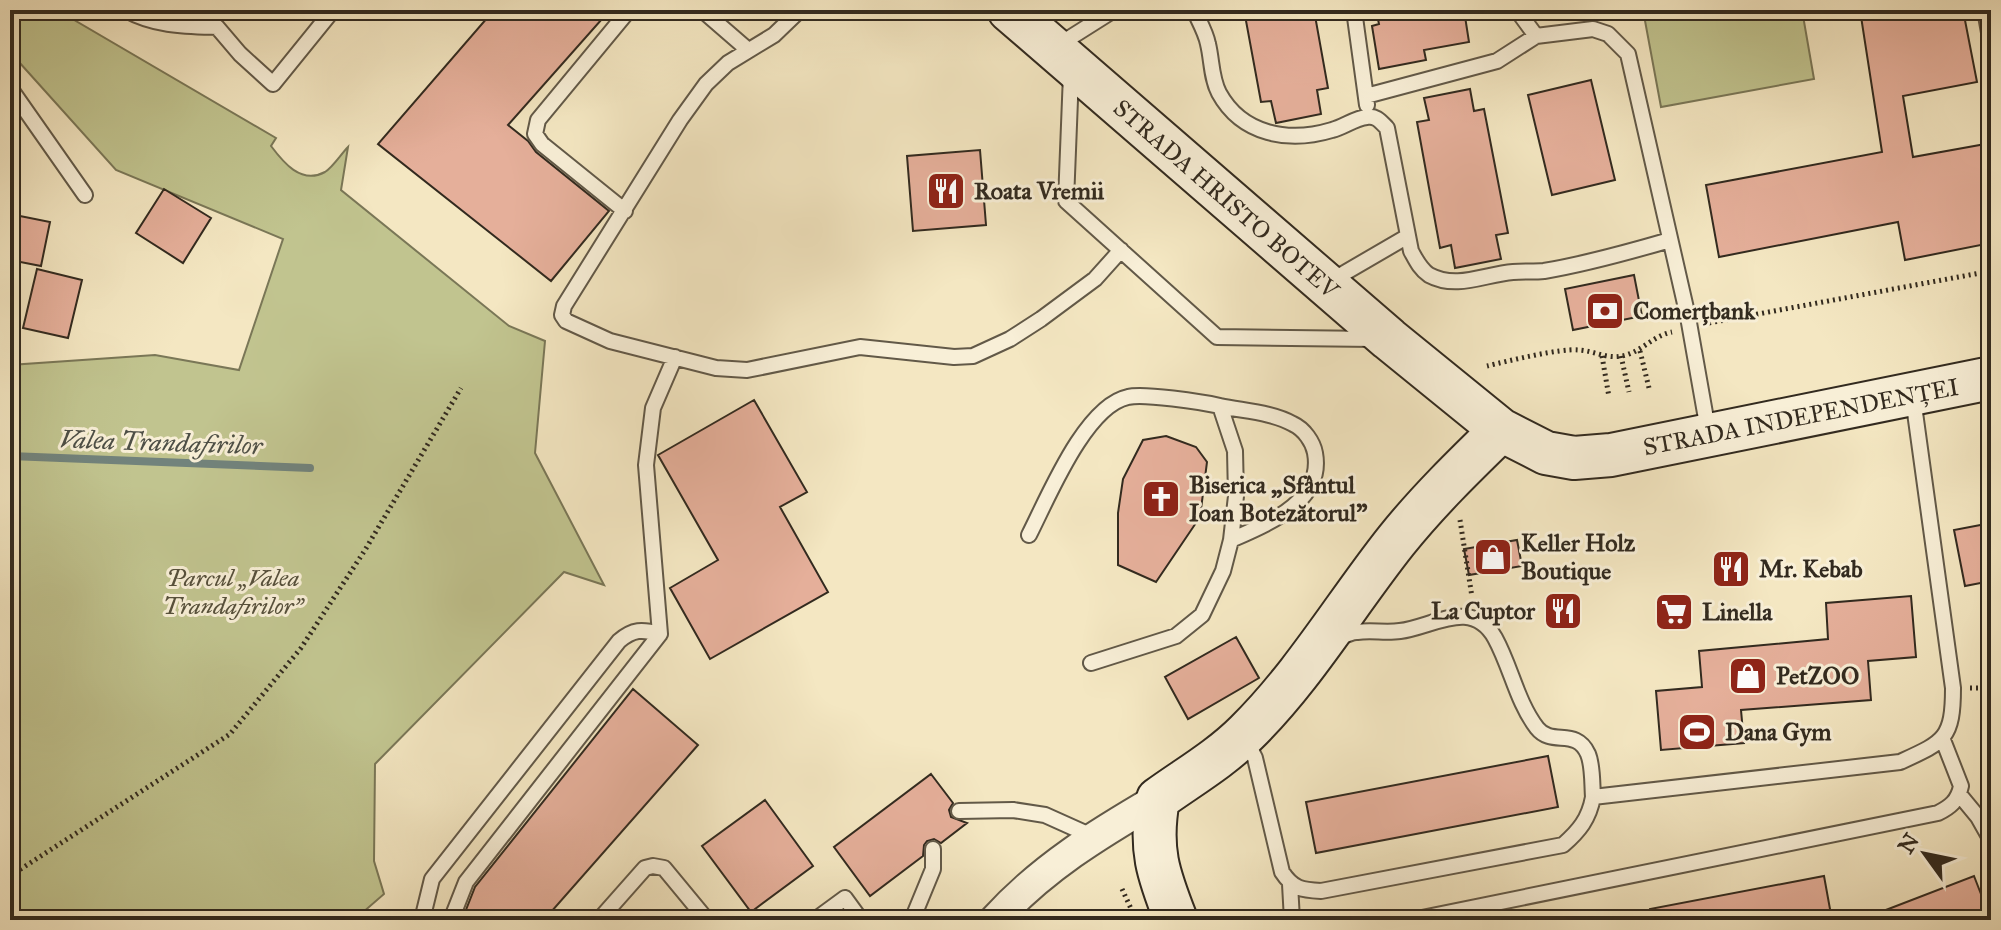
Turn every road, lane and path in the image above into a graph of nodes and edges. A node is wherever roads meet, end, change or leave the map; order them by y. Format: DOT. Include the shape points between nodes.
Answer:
graph roads {
  1 [pos="126,10"];
  2 [pos="197,10"];
  3 [pos="333,10"];
  4 [pos="629,10"];
  5 [pos="702,10"];
  6 [pos="800,10"];
  7 [pos="1009,10"];
  8 [pos="1114,10"];
  9 [pos="1194,10"];
  10 [pos="1354,10"];
  11 [pos="1517,10"];
  12 [pos="1985,10"];
  13 [pos="217,27"];
  14 [pos="1536,36"];
  15 [pos="1991,44"];
  16 [pos="747,49"];
  17 [pos="1062,57"];
  18 [pos="10,88"];
  19 [pos="1366,96"];
  20 [pos="1369,116"];
  21 [pos="85,195"];
  22 [pos="625,211"];
  23 [pos="1408,236"];
  24 [pos="1670,240"];
  25 [pos="1121,250"];
  26 [pos="1991,271"];
  27 [pos="1325,284"];
  28 [pos="1690,328"];
  29 [pos="1389,339"];
  30 [pos="1640,351"];
  31 [pos="1602,356"];
  32 [pos="1621,356"];
  33 [pos="675,357"];
  34 [pos="1487,366"];
  35 [pos="1991,378"];
  36 [pos="461,388"];
  37 [pos="1649,388"];
  38 [pos="1629,392"];
  39 [pos="1912,394"];
  40 [pos="1609,397"];
  41 [pos="1220,406"];
  42 [pos="1501,430"];
  43 [pos="1710,437"];
  44 [pos="1441,515"];
  45 [pos="1029,535"];
  46 [pos="1231,540"];
  47 [pos="1475,620"];
  48 [pos="660,634"];
  49 [pos="1325,637"];
  50 [pos="1091,663"];
  51 [pos="1244,736"];
  52 [pos="1943,740"];
  53 [pos="1959,794"];
  54 [pos="1593,797"];
  55 [pos="1158,799"];
  56 [pos="959,811"];
  57 [pos="1094,837"];
  58 [pos="1991,840"];
  59 [pos="933,849"];
  60 [pos="10,876"];
  61 [pos="1290,884"];
  62 [pos="1122,889"];
  63 [pos="422,920"];
  64 [pos="451,920"];
  65 [pos="599,920"];
  66 [pos="707,920"];
  67 [pos="815,920"];
  68 [pos="861,920"];
  69 [pos="912,920"];
  70 [pos="995,920"];
  71 [pos="1137,920"];
  72 [pos="1176,920"];
  73 [pos="1292,920"];
  74 [pos="1412,920"];
  1 -- 13 [label="lane" via="169,26"];
  2 -- 13 [label="lane"];
  3 -- 13 [label="lane" via="273,84"];
  4 -- 22 [label="lane" via="538,120 535,134"];
  5 -- 16 [label="lane"];
  6 -- 16 [label="lane" via="774,35"];
  7 -- 17 [label="main road, STRADA HRISTO BOTEV"];
  8 -- 17 [label="lane"];
  9 -- 20 [label="lane" via="1208,41 1219,93 1252,128 1295,136 1331,131"];
  10 -- 19 [label="lane"];
  11 -- 14 [label="lane"];
  12 -- 15 [label="lane"];
  14 -- 19 [label="lane" via="1497,61"];
  14 -- 24 [label="lane" via="1593,29 1608,34 1628,54"];
  16 -- 22 [label="lane" via="706,84"];
  17 -- 25 [label="lane" via="1066,201"];
  17 -- 27 [label="main road, STRADA HRISTO BOTEV"];
  18 -- 21 [label="lane"];
  19 -- 20 [label="lane"];
  20 -- 23 [label="lane" via="1387,128 1392,140"];
  22 -- 33 [label="lane" via="562,315 610,341"];
  23 -- 24 [label="lane" via="1411,251 1429,275 1464,282 1542,271"];
  23 -- 27 [label="lane"];
  24 -- 28 [label="lane"];
  25 -- 29 [label="lane" via="1217,337"];
  25 -- 33 [label="lane" via="1095,279 1041,319 973,356 860,347 747,370"];
  26 -- 28 [label="path"];
  27 -- 29 [label="main road, STRADA HRISTO BOTEV"];
  28 -- 30 [label="path" via="1662,334"];
  28 -- 43 [label="lane"];
  29 -- 42 [label="main road, STRADA HRISTO BOTEV"];
  30 -- 32 [label="path"];
  30 -- 37 [label="path"];
  31 -- 32 [label="path"];
  31 -- 34 [label="path" via="1577,349"];
  31 -- 40 [label="path"];
  32 -- 38 [label="path"];
  33 -- 48 [label="lane" via="653,408 646,465"];
  35 -- 39 [label="main road, STRADA INDEPENDENȚEI"];
  36 -- 60 [label="path" via="301,648 230,734"];
  39 -- 43 [label="main road, STRADA INDEPENDENȚEI"];
  39 -- 52 [label="lane" via="1953,688 1950,726"];
  41 -- 45 [label="lane" via="1128,396 1109,406 1075,444"];
  41 -- 46 [label="lane" via="1235,451"];
  41 -- 46 [label="lane" via="1295,424 1315,448 1317,466 1302,499 1272,522"];
  42 -- 43 [label="main road, STRADA INDEPENDENȚEI" via="1546,453 1574,458"];
  42 -- 44 [label="main road"];
  44 -- 47 [label="path"];
  44 -- 49 [label="main road" via="1396,541"];
  46 -- 50 [label="lane" via="1202,615 1176,636"];
  47 -- 49 [label="lane" via="1461,616 1401,631"];
  47 -- 54 [label="lane" via="1494,636 1539,730 1547,737 1581,743 1589,756"];
  48 -- 63 [label="lane" via="632,631 619,641 432,879"];
  48 -- 64 [label="lane" via="466,882"];
  49 -- 51 [label="main road"];
  51 -- 55 [label="main road"];
  51 -- 61 [label="lane" via="1255,758 1282,872"];
  52 -- 53 [label="lane" via="1961,786"];
  52 -- 54 [label="lane" via="1900,762"];
  53 -- 58 [label="lane"];
  53 -- 74 [label="lane" via="1938,813"];
  54 -- 61 [label="lane" via="1579,831 1563,845 1321,891"];
  55 -- 57 [label="street"];
  55 -- 72 [label="main road" via="1155,863"];
  56 -- 57 [label="lane" via="1045,815"];
  57 -- 70 [label="street" via="1038,876"];
  59 -- 69 [label="lane" via="933,869"];
  61 -- 73 [label="lane"];
  62 -- 71 [label="path"];
  65 -- 66 [label="lane" via="645,868 653,866 664,868"];
  67 -- 68 [label="lane" via="845,898"];
}
